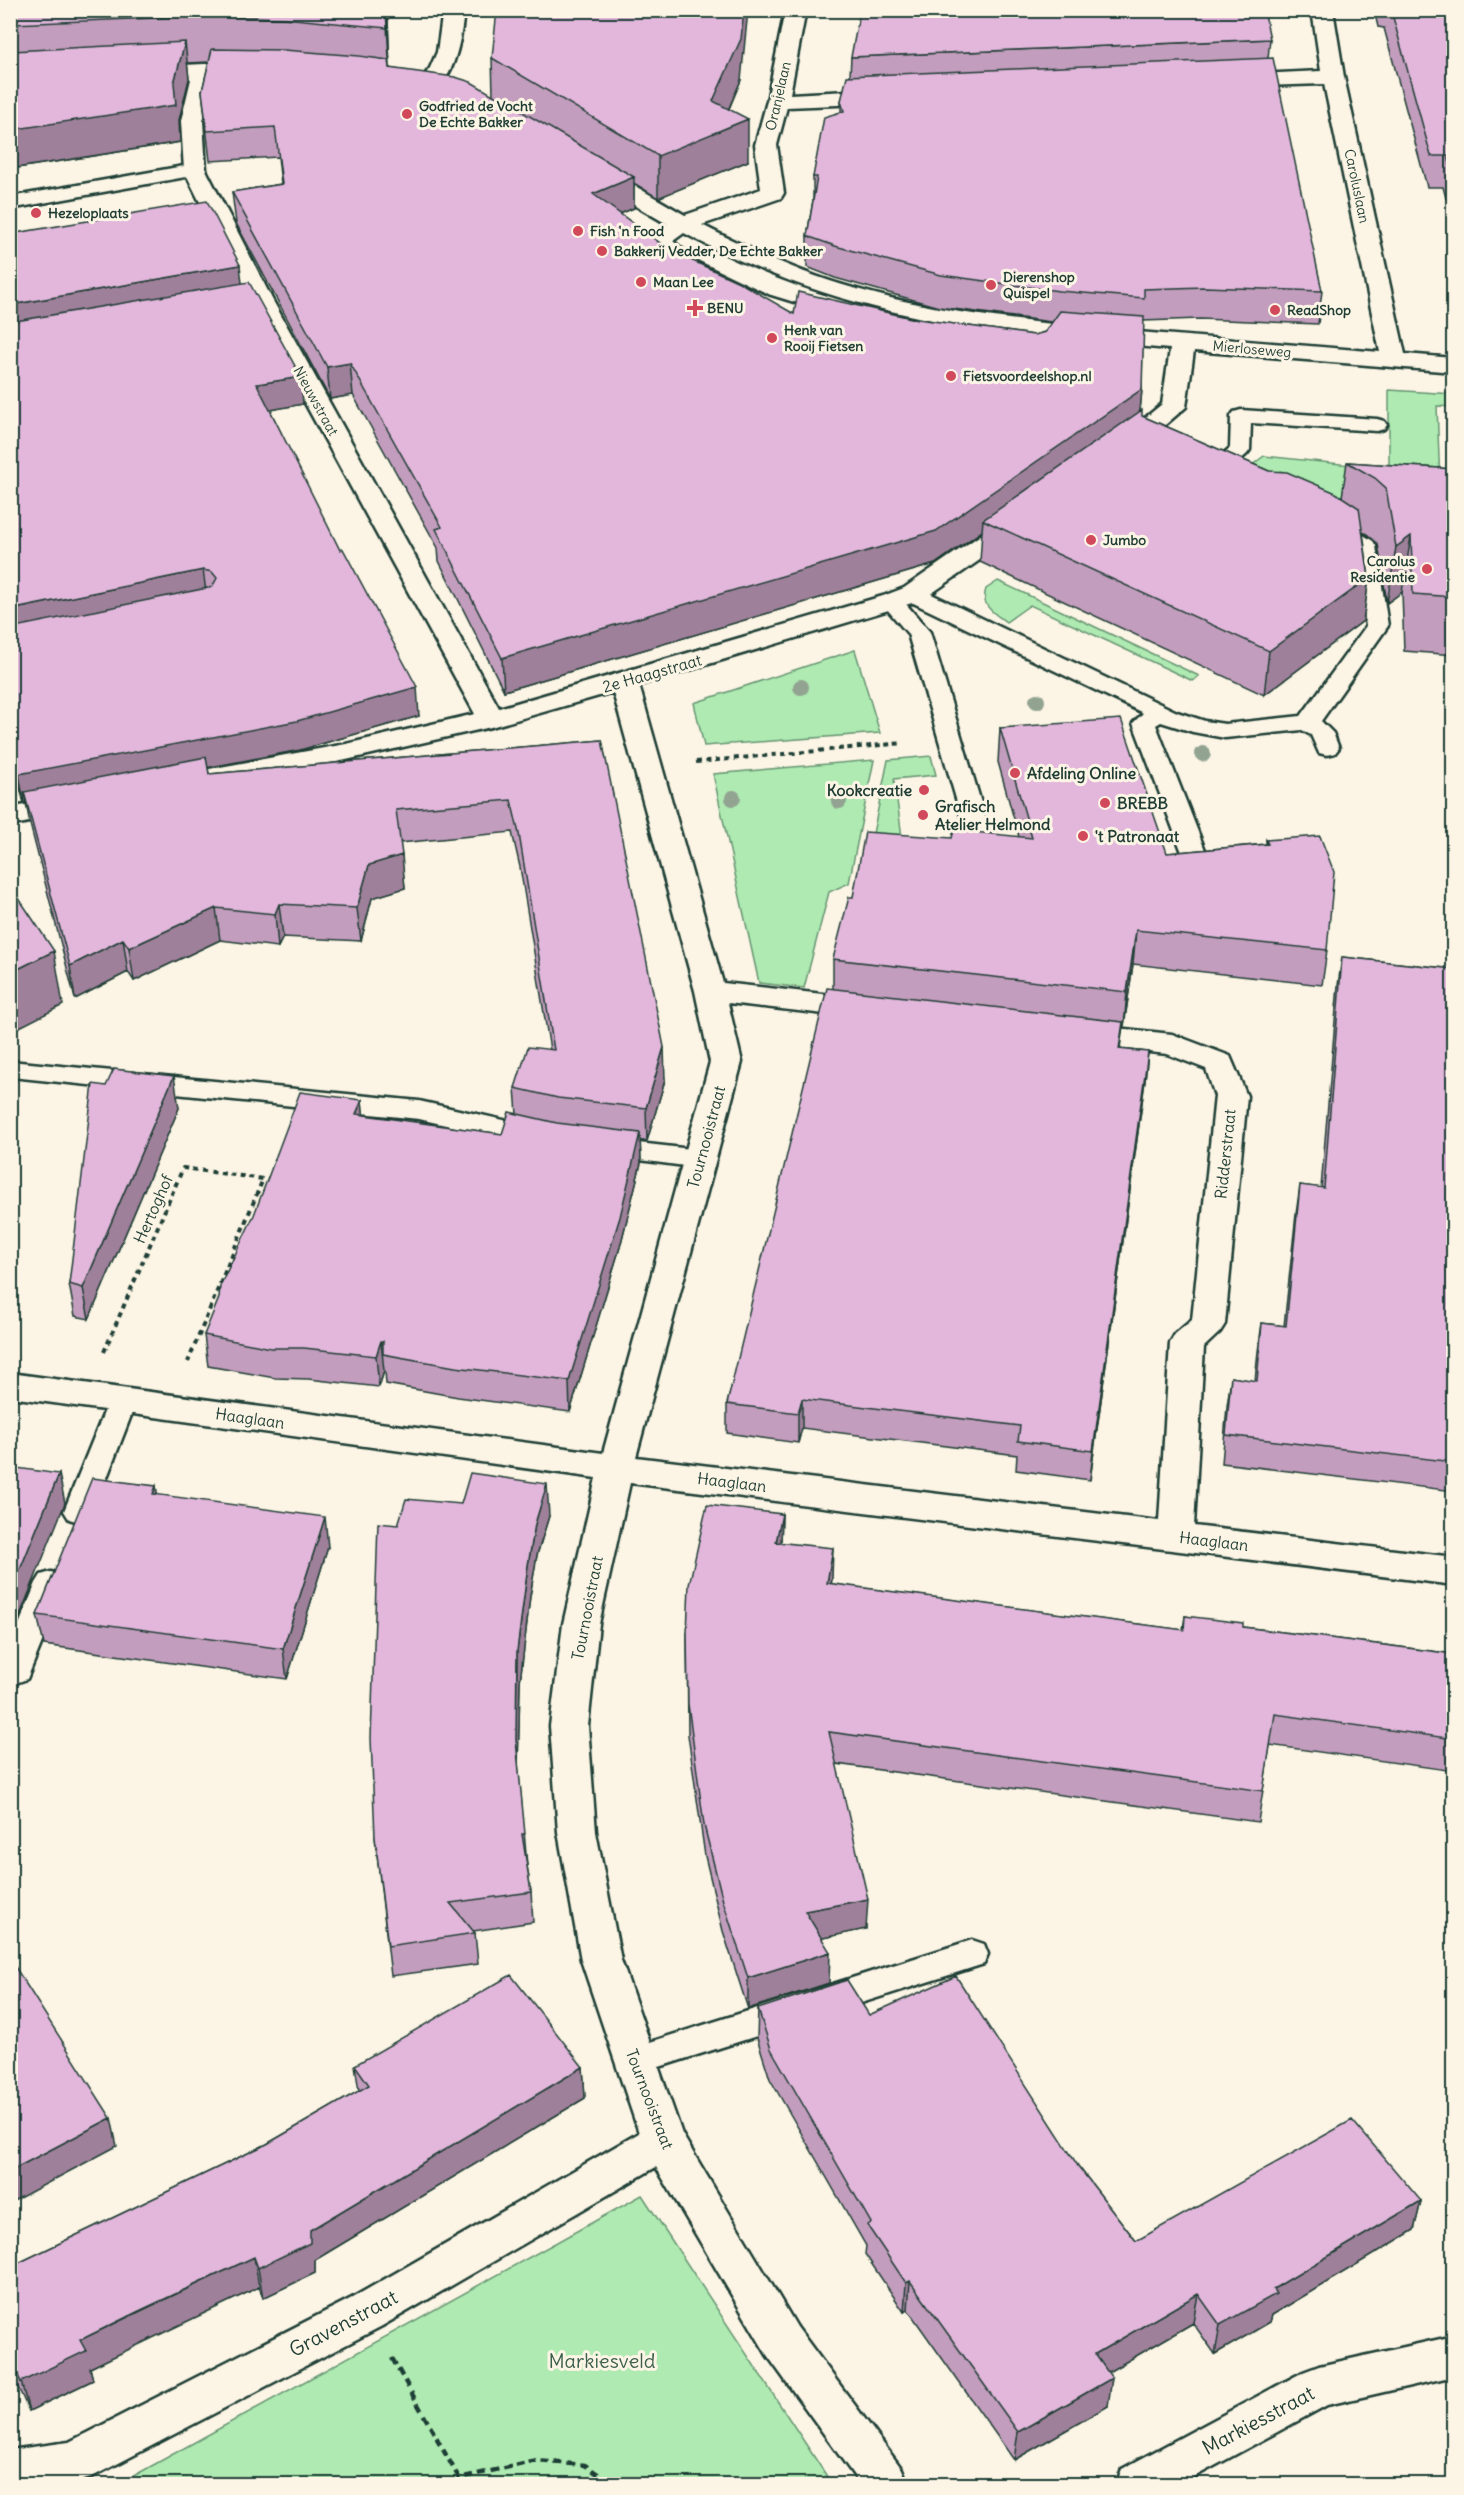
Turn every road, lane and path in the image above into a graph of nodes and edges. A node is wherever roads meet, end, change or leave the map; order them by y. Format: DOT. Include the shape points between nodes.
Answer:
graph roads {
  1 [pos="454,10"];
  2 [pos="796,10"];
  3 [pos="1322,10"];
  4 [pos="204,70"];
  5 [pos="275,72"];
  6 [pos="118,74"];
  7 [pos="1334,77"];
  8 [pos="1215,82"];
  9 [pos="448,94"];
  10 [pos="908,95"];
  11 [pos="778,101"];
  12 [pos="582,165"];
  13 [pos="195,170"];
  14 [pos="10,203"];
  15 [pos="682,224"];
  16 [pos="858,330"];
  17 [pos="1183,343"];
  18 [pos="1394,360"];
  19 [pos="1454,365"];
  20 [pos="1377,425"];
  21 [pos="1105,461"];
  22 [pos="1189,465"];
  23 [pos="1037,508"];
  24 [pos="1318,520"];
  25 [pos="903,598"];
  26 [pos="624,681"];
  27 [pos="1159,712"];
  28 [pos="490,719"];
  29 [pos="1307,724"];
  30 [pos="951,739"];
  31 [pos="1327,748"];
  32 [pos="647,765"];
  33 [pos="186,783"];
  34 [pos="95,800"];
  35 [pos="12,814"];
  36 [pos="978,833"];
  37 [pos="1195,855"];
  38 [pos="710,991"];
  39 [pos="899,1013"];
  40 [pos="1053,1031"];
  41 [pos="11,1069"];
  42 [pos="700,1159"];
  43 [pos="10,1385"];
  44 [pos="85,1395"];
  45 [pos="123,1400"];
  46 [pos="169,1407"];
  47 [pos="616,1468"];
  48 [pos="1176,1536"];
  49 [pos="1454,1571"];
  50 [pos="16,1671"];
  51 [pos="972,1954"];
  52 [pos="634,2061"];
  53 [pos="663,2141"];
  54 [pos="367,2312"];
  55 [pos="1454,2356"];
  56 [pos="10,2471"];
  57 [pos="459,2478"];
  58 [pos="456,2484"];
  59 [pos="612,2484"];
  60 [pos="886,2484"];
  61 [pos="1138,2484"];
  1 -- 9 [label="street" via="444,67 416,86"];
  2 -- 11 [label="street, Oranjelaan"];
  3 -- 7 [label="street, Caroluslaan"];
  4 -- 5 [label="street"];
  4 -- 6 [label="street"];
  4 -- 13 [label="street, Nieuwstraat" via="192,122"];
  7 -- 8 [label="street"];
  7 -- 18 [label="street, Caroluslaan"];
  10 -- 11 [label="street"];
  11 -- 15 [label="street, Oranjelaan" via="766,145 773,193"];
  12 -- 15 [label="street, Mierloseweg"];
  13 -- 14 [label="lane"];
  13 -- 28 [label="street, Nieuwstraat" via="207,190 249,301"];
  15 -- 16 [label="street" via="658,241 690,268 761,302"];
  15 -- 17 [label="street, Mierloseweg" via="797,277 880,302 1044,341"];
  17 -- 18 [label="street, Mierloseweg"];
  17 -- 21 [label="street" via="1174,407 1145,446"];
  18 -- 19 [label="street, Mierloseweg"];
  20 -- 22 [label="lane" via="1241,416 1240,450 1219,477"];
  23 -- 25 [label="street, 2e Haagstraat"];
  24 -- 29 [label="lane" via="1339,528 1365,546 1377,626"];
  25 -- 26 [label="street, 2e Haagstraat"];
  25 -- 27 [label="lane"];
  25 -- 30 [label="lane" via="918,632"];
  26 -- 28 [label="street, 2e Haagstraat"];
  26 -- 32 [label="street, Tournooistraat"];
  27 -- 29 [label="lane" via="1216,731"];
  27 -- 37 [label="lane" via="1144,723"];
  28 -- 33 [label="street, 2e Haagstraat"];
  29 -- 31 [label="lane" via="1321,732"];
  30 -- 32 [label="path"];
  30 -- 36 [label="lane"];
  32 -- 38 [label="street, Tournooistraat"];
  34 -- 35 [label="street"];
  38 -- 39 [label="street"];
  38 -- 42 [label="street, Tournooistraat" via="726,1062"];
  40 -- 48 [label="street, Ridderstraat" via="1172,1044 1219,1064 1231,1096 1208,1324 1186,1343"];
  41 -- 42 [label="lane" via="419,1110 571,1144"];
  42 -- 47 [label="street, Tournooistraat"];
  43 -- 44 [label="street, Haaglaan"];
  44 -- 45 [label="street, Haaglaan"];
  44 -- 46 [label="path, Hertoghof" via="183,1168 263,1179"];
  45 -- 46 [label="street, Haaglaan"];
  45 -- 50 [label="lane"];
  46 -- 47 [label="street, Haaglaan"];
  47 -- 48 [label="street, Haaglaan"];
  47 -- 52 [label="street, Tournooistraat" via="581,1624 569,1726 577,1832 601,1960"];
  48 -- 49 [label="street, Haaglaan"];
  51 -- 52 [label="lane"];
  52 -- 53 [label="street, Tournooistraat"];
  53 -- 54 [label="street, Gravenstraat"];
  53 -- 60 [label="street, Tournooistraat" via="782,2341"];
  54 -- 56 [label="street, Gravenstraat" via="74,2463"];
  54 -- 57 [label="path"];
  55 -- 61 [label="street, Markiesstraat" via="1319,2386"];
  57 -- 58 [label="path"];
  57 -- 59 [label="path" via="537,2461 585,2465"];
}
